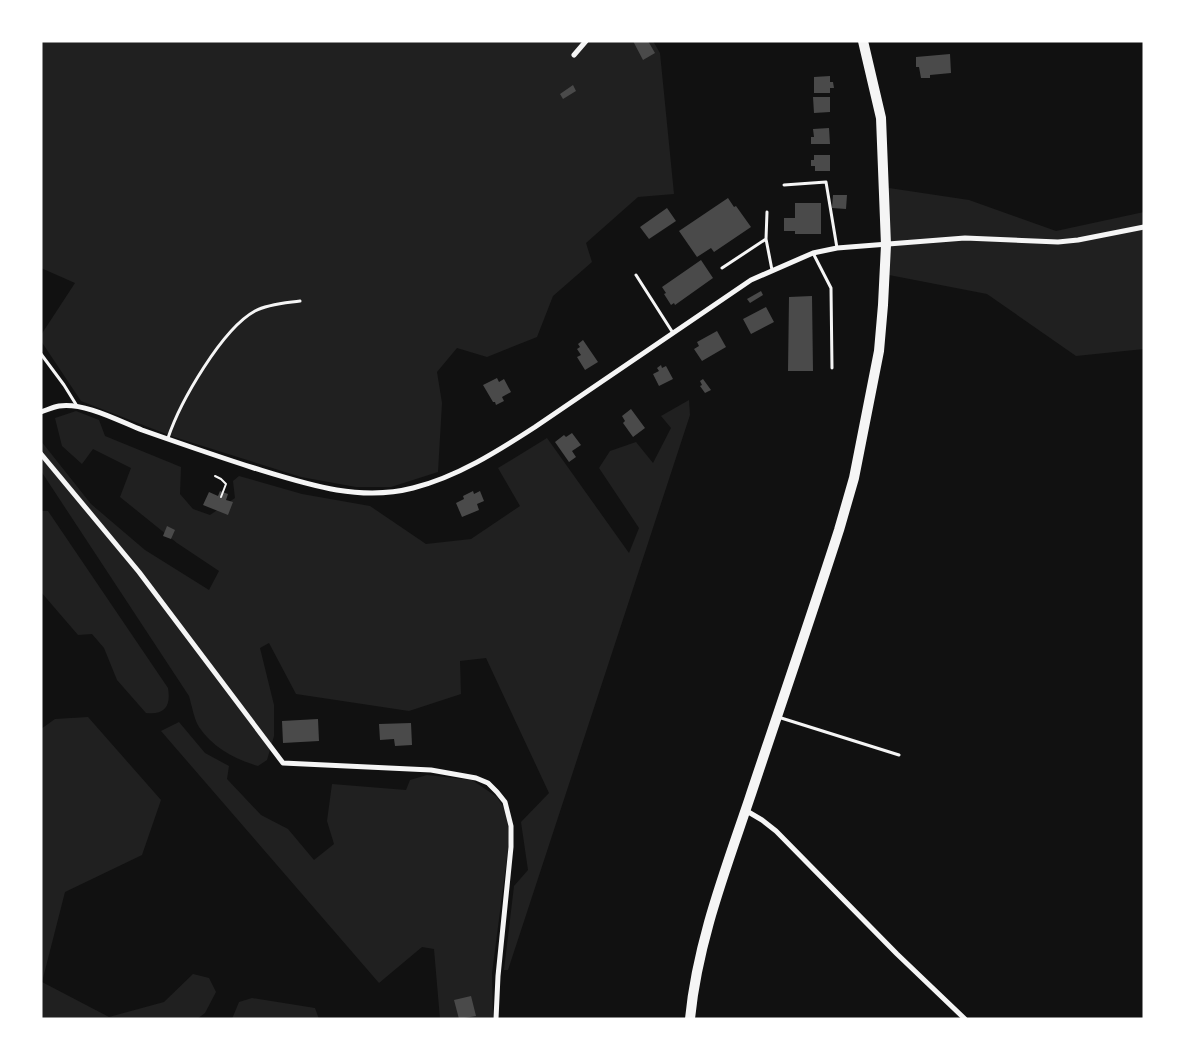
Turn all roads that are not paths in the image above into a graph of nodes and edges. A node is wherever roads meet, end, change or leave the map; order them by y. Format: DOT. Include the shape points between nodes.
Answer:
graph roads {
  1 [pos="586,41"];
  2 [pos="863,41"];
  3 [pos="574,55"];
  4 [pos="784,185"];
  5 [pos="767,212"];
  6 [pos="1144,227"];
  7 [pos="766,239"];
  8 [pos="886,245"];
  9 [pos="837,248"];
  10 [pos="813,253"];
  11 [pos="722,268"];
  12 [pos="772,270"];
  13 [pos="636,275"];
  14 [pos="300,302"];
  15 [pos="673,333"];
  16 [pos="41,354"];
  17 [pos="832,368"];
  18 [pos="77,406"];
  19 [pos="41,412"];
  20 [pos="167,439"];
  21 [pos="41,454"];
  22 [pos="777,717"];
  23 [pos="899,754"];
  24 [pos="745,810"];
  25 [pos="496,1019"];
  26 [pos="690,1019"];
  27 [pos="965,1019"];
  1 -- 3 [label="street"];
  2 -- 8 [label="main road" via="881,118"];
  4 -- 9 [label="lane" via="826,182"];
  5 -- 7 [label="lane"];
  6 -- 8 [label="street" via="1058,242 965,238"];
  7 -- 11 [label="lane"];
  7 -- 12 [label="lane"];
  8 -- 9 [label="street"];
  8 -- 22 [label="main road" via="879,351 854,478"];
  9 -- 10 [label="street"];
  10 -- 12 [label="street"];
  10 -- 17 [label="lane" via="831,288"];
  12 -- 15 [label="street" via="751,280"];
  13 -- 15 [label="lane"];
  14 -- 20 [label="lane" via="257,310 238,324 181,404"];
  15 -- 20 [label="street" via="506,446 437,481 412,488 360,493 309,485"];
  16 -- 18 [label="lane"];
  18 -- 19 [label="street" via="58,406"];
  18 -- 20 [label="street"];
  21 -- 25 [label="street" via="139,572 283,763 440,771 476,778 497,792 507,806 511,847"];
  22 -- 23 [label="lane"];
  22 -- 24 [label="main road"];
  24 -- 26 [label="main road" via="704,942"];
  24 -- 27 [label="street" via="776,831"];
}
